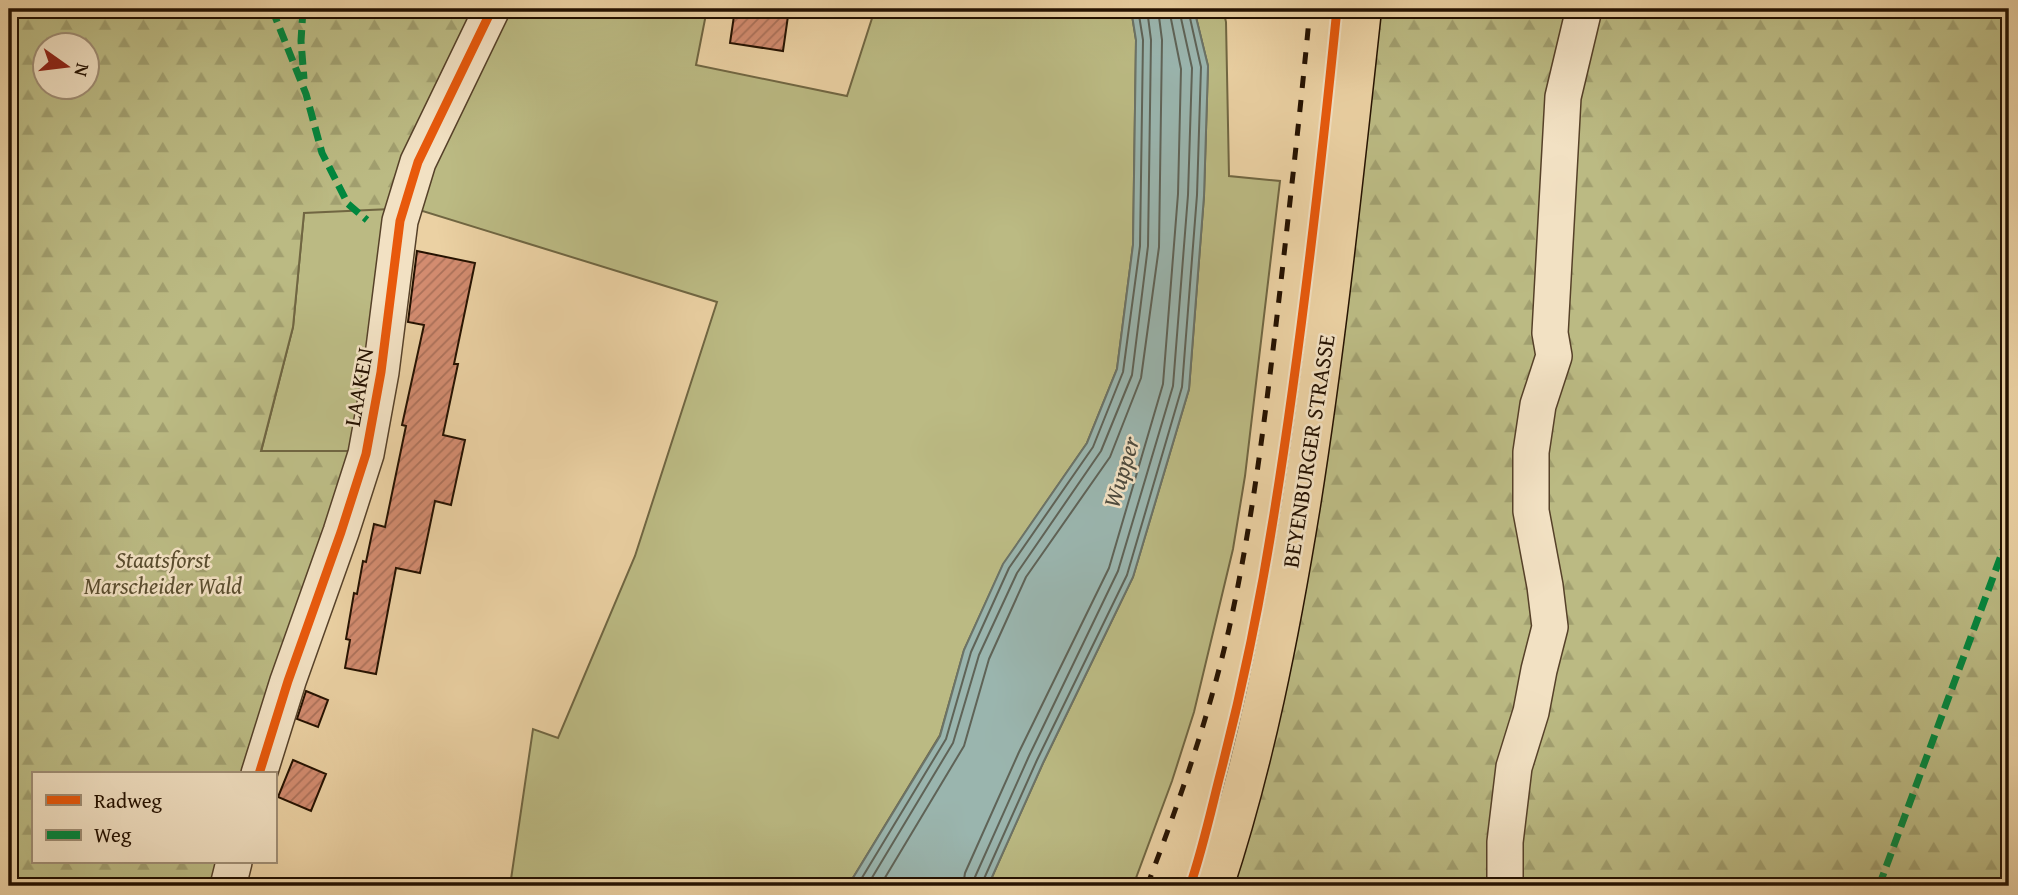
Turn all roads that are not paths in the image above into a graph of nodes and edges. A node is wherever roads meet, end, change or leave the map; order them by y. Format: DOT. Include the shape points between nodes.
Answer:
graph roads {
  1 [pos="492,9"];
  2 [pos="1362,9"];
  3 [pos="1584,9"];
  4 [pos="260,772"];
  5 [pos="234,864"];
  6 [pos="228,886"];
  7 [pos="1214,886"];
  8 [pos="1504,886"];
  1 -- 4 [label="street, LAAKEN" via="418,162 400,220 366,454"];
  2 -- 7 [label="main road, BEYENBURGER STRASSE" via="1330,302 1292,560 1257,729"];
  3 -- 8 [label="street" via="1563,97 1550,333 1554,356 1538,405 1531,452 1531,511 1550,627 1514,767"];
  5 -- 6 [label="street"];
}
